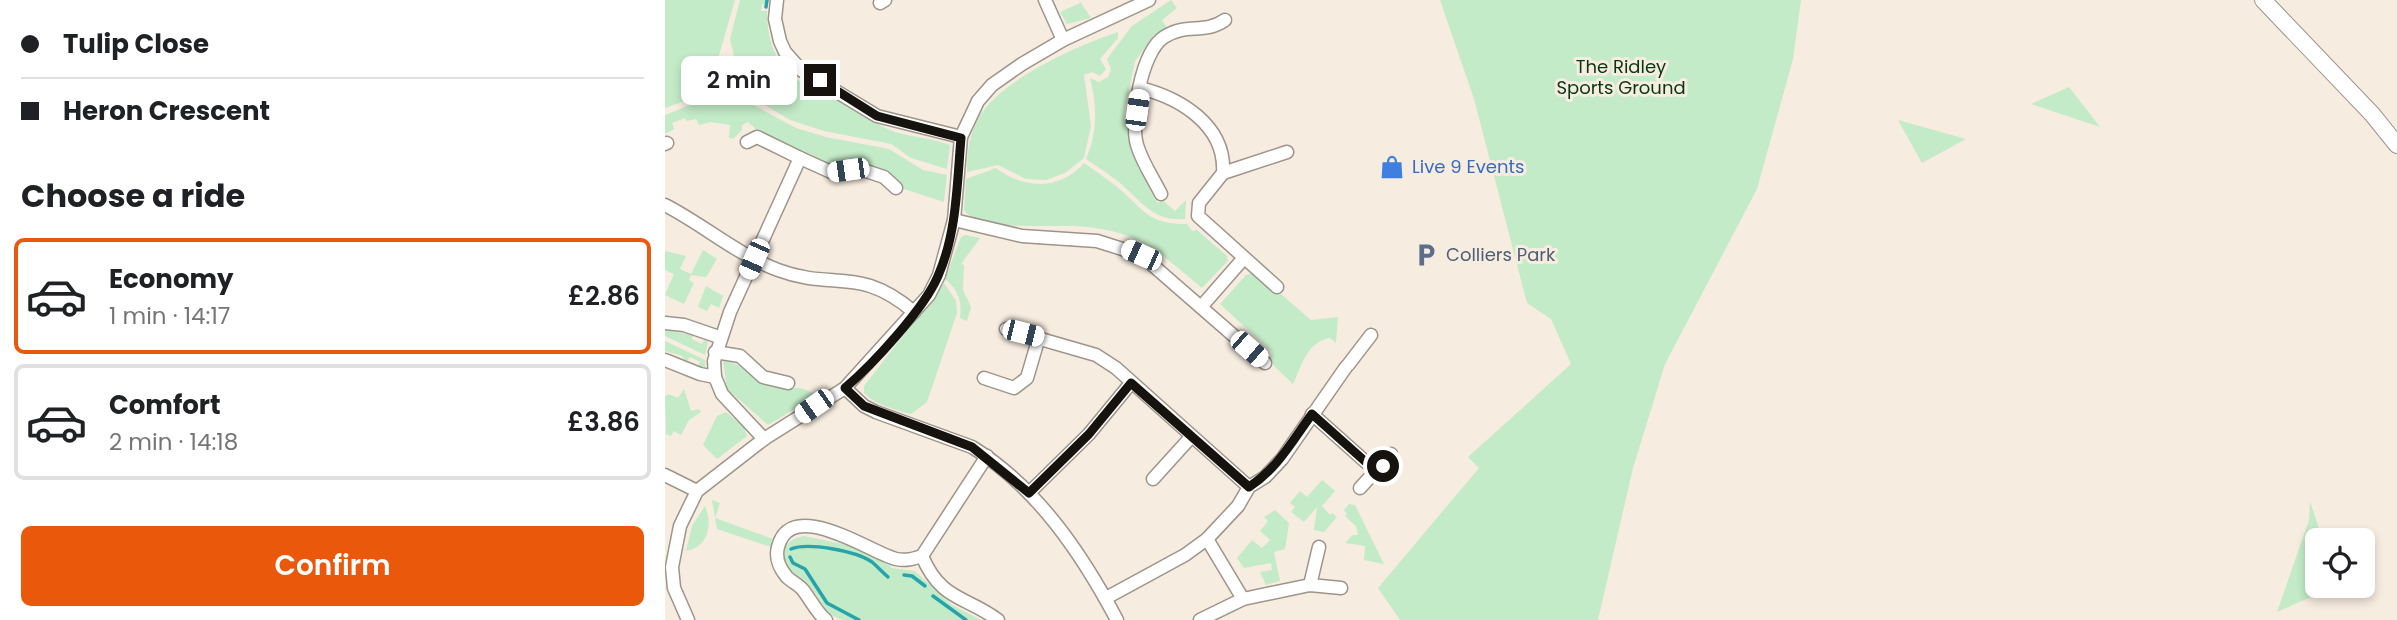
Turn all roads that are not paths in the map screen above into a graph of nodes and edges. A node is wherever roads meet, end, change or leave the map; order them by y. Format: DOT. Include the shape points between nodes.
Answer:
graph roads {
  1 [pos="777,0"];
  2 [pos="1045,0"];
  3 [pos="1149,0"];
  4 [pos="2263,0"];
  5 [pos="1225,20"];
  6 [pos="1063,40"];
  7 [pos="1141,82"];
  8 [pos="961,138"];
  9 [pos="747,142"];
  10 [pos="2397,145"];
  11 [pos="1287,152"];
  12 [pos="800,158"];
  13 [pos="1223,173"];
  14 [pos="896,188"];
  15 [pos="1161,194"];
  16 [pos="665,205"];
  17 [pos="954,220"];
  18 [pos="754,259"];
  19 [pos="1243,259"];
  20 [pos="1277,287"];
  21 [pos="1201,307"];
  22 [pos="914,312"];
  23 [pos="665,323"];
  24 [pos="1006,329"];
  25 [pos="1371,335"];
  26 [pos="719,337"];
  27 [pos="1039,337"];
  28 [pos="715,352"];
  29 [pos="665,360"];
  30 [pos="1265,362"];
  31 [pos="715,377"];
  32 [pos="984,378"];
  33 [pos="788,383"];
  34 [pos="1131,383"];
  35 [pos="845,388"];
  36 [pos="1312,414"];
  37 [pos="1191,437"];
  38 [pos="764,439"];
  39 [pos="1391,454"];
  40 [pos="987,456"];
  41 [pos="1377,472"];
  42 [pos="665,475"];
  43 [pos="1153,479"];
  44 [pos="1249,487"];
  45 [pos="1360,488"];
  46 [pos="697,491"];
  47 [pos="1029,493"];
  48 [pos="1207,539"];
  49 [pos="1319,547"];
  50 [pos="922,556"];
  51 [pos="668,568"];
  52 [pos="1310,584"];
  53 [pos="1341,588"];
  54 [pos="1106,598"];
  55 [pos="672,599"];
  56 [pos="1243,599"];
  57 [pos="688,620"];
  58 [pos="826,620"];
  59 [pos="998,620"];
  60 [pos="1117,620"];
  61 [pos="1200,620"];
  1 -- 8 [label="street" via="780,41 801,70 877,116"];
  2 -- 6 [label="street"];
  3 -- 6 [label="street"];
  4 -- 10 [label="street"];
  5 -- 7 [label="street" via="1213,28 1182,27 1163,38 1153,47"];
  6 -- 8 [label="street" via="992,85 973,108"];
  7 -- 13 [label="street" via="1171,97 1212,129"];
  7 -- 15 [label="street" via="1137,147"];
  8 -- 17 [label="street"];
  9 -- 12 [label="street" via="757,137"];
  11 -- 13 [label="street"];
  12 -- 14 [label="street" via="831,172 863,170 884,177"];
  12 -- 18 [label="street"];
  13 -- 19 [label="street" via="1199,203 1198,216"];
  16 -- 18 [label="street"];
  17 -- 21 [label="street" via="1022,236 1123,247 1141,255"];
  17 -- 22 [label="street" via="939,275"];
  18 -- 22 [label="street" via="800,276 879,286"];
  18 -- 26 [label="street"];
  19 -- 20 [label="street"];
  19 -- 21 [label="street"];
  21 -- 30 [label="street"];
  22 -- 35 [label="street"];
  23 -- 26 [label="street"];
  24 -- 27 [label="street"];
  25 -- 36 [label="street"];
  26 -- 28 [label="street"];
  27 -- 32 [label="street" via="1027,378 1014,388"];
  27 -- 34 [label="street" via="1096,355"];
  28 -- 31 [label="street"];
  28 -- 33 [label="street" via="740,356 763,377"];
  29 -- 31 [label="street"];
  31 -- 38 [label="street" via="729,402"];
  34 -- 37 [label="street"];
  34 -- 47 [label="street" via="1089,434"];
  35 -- 38 [label="street"];
  35 -- 40 [label="street" via="864,406"];
  36 -- 41 [label="street"];
  36 -- 44 [label="street" via="1282,459"];
  37 -- 43 [label="street"];
  37 -- 44 [label="street"];
  38 -- 46 [label="street"];
  39 -- 41 [label="street"];
  40 -- 47 [label="street"];
  40 -- 50 [label="street"];
  41 -- 45 [label="street"];
  42 -- 46 [label="street"];
  44 -- 48 [label="street"];
  46 -- 51 [label="street" via="680,526"];
  47 -- 54 [label="street" via="1057,525"];
  48 -- 54 [label="street"];
  48 -- 56 [label="street"];
  49 -- 52 [label="street"];
  50 -- 58 [label="street" via="894,559 837,532 801,527 788,532 779,543 778,562"];
  50 -- 59 [label="street" via="928,570 956,599"];
  51 -- 55 [label="street"];
  52 -- 53 [label="street"];
  52 -- 56 [label="street"];
  54 -- 60 [label="street"];
  55 -- 57 [label="street"];
  56 -- 61 [label="street"];
}
